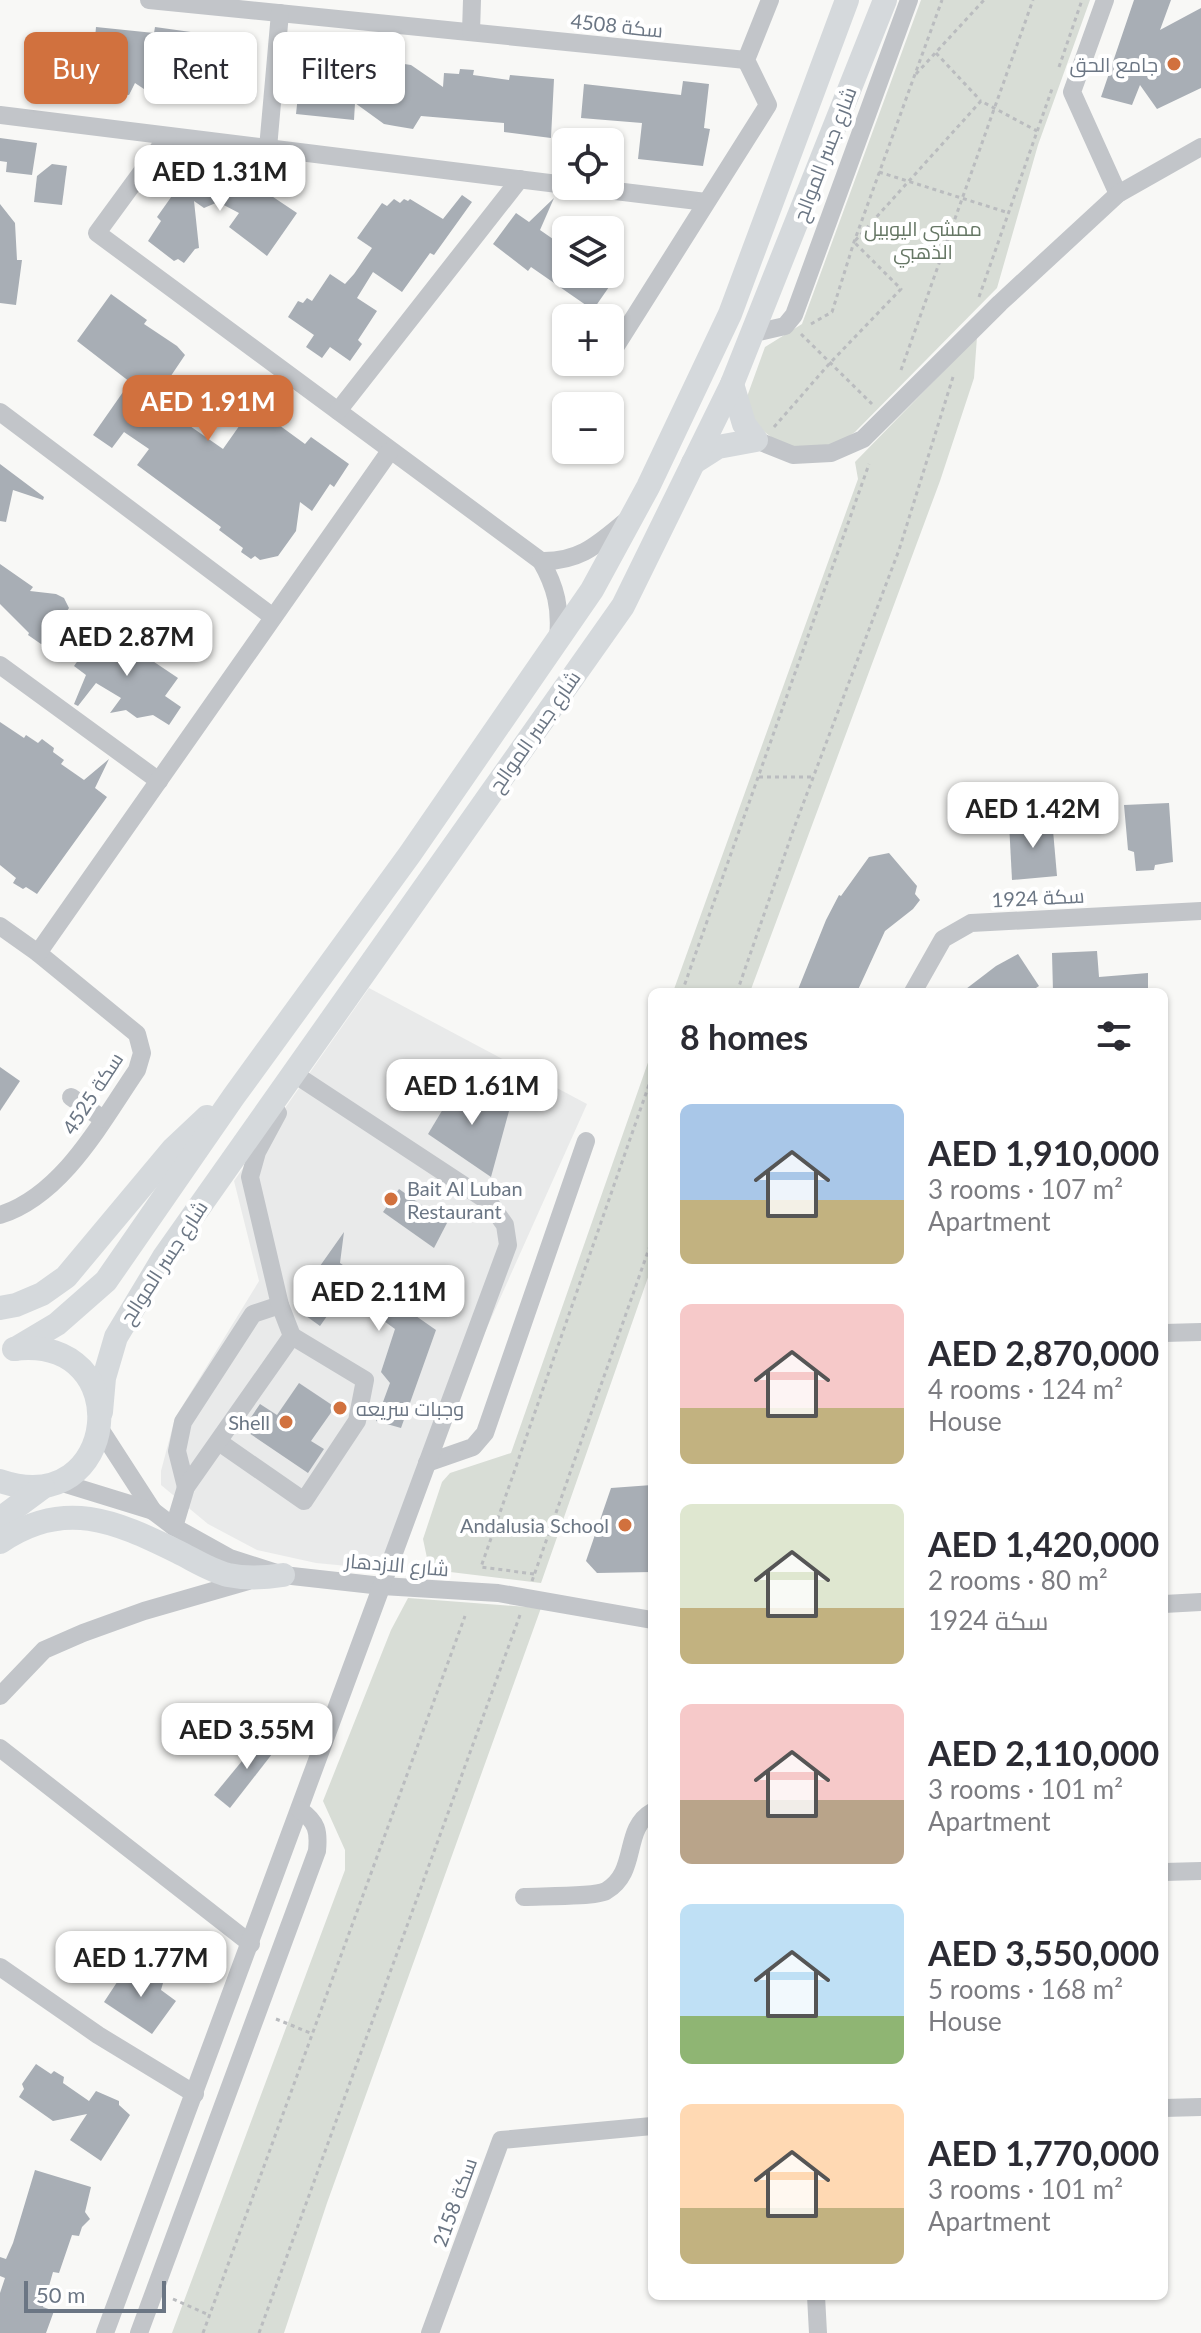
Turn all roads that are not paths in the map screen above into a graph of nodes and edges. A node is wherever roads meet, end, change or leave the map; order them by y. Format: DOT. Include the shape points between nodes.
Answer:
graph roads {
  1 [pos="149,0"];
  2 [pos="472,0"];
  3 [pos="770,0"];
  4 [pos="847,0"];
  5 [pos="885,0"];
  6 [pos="909,0"];
  7 [pos="1105,0"];
  8 [pos="333,9"];
  9 [pos="280,13"];
  10 [pos="471,32"];
  11 [pos="746,60"];
  12 [pos="0,115"];
  13 [pos="168,136"];
  14 [pos="1201,147"];
  15 [pos="268,148"];
  16 [pos="520,179"];
  17 [pos="552,183"];
  18 [pos="624,192"];
  19 [pos="1118,194"];
  20 [pos="706,202"];
  21 [pos="624,333"];
  22 [pos="754,333"];
  23 [pos="732,384"];
  24 [pos="338,411"];
  25 [pos="0,412"];
  26 [pos="756,440"];
  27 [pos="390,451"];
  28 [pos="693,463"];
  29 [pos="633,516"];
  30 [pos="541,561"];
  31 [pos="273,617"];
  32 [pos="558,641"];
  33 [pos="0,665"];
  34 [pos="159,781"];
  35 [pos="1201,911"];
  36 [pos="0,926"];
  37 [pos="38,953"];
  38 [pos="915,988"];
  39 [pos="338,1009"];
  40 [pos="302,1079"];
  41 [pos="234,1096"];
  42 [pos="71,1097"];
  43 [pos="103,1119"];
  44 [pos="586,1141"];
  45 [pos="0,1215"];
  46 [pos="280,1305"];
  47 [pos="0,1308"];
  48 [pos="1201,1332"];
  49 [pos="1168,1333"];
  50 [pos="292,1336"];
  51 [pos="6,1350"];
  52 [pos="101,1420"];
  53 [pos="219,1442"];
  54 [pos="427,1463"];
  55 [pos="0,1481"];
  56 [pos="51,1485"];
  57 [pos="186,1487"];
  58 [pos="153,1511"];
  59 [pos="0,1519"];
  60 [pos="174,1527"];
  61 [pos="0,1542"];
  62 [pos="283,1575"];
  63 [pos="254,1579"];
  64 [pos="382,1586"];
  65 [pos="1201,1602"];
  66 [pos="1168,1604"];
  67 [pos="648,1619"];
  68 [pos="0,1696"];
  69 [pos="0,1748"];
  70 [pos="300,1810"];
  71 [pos="648,1814"];
  72 [pos="1201,1871"];
  73 [pos="1168,1872"];
  74 [pos="524,1897"];
  75 [pos="251,1944"];
  76 [pos="1,1970"];
  77 [pos="195,2094"];
  78 [pos="1201,2107"];
  79 [pos="1168,2108"];
  80 [pos="648,2126"];
  81 [pos="816,2300"];
  82 [pos="105,2333"];
  83 [pos="139,2333"];
  84 [pos="430,2333"];
  85 [pos="818,2333"];
  1 -- 9 [label="street, سكة 4508"];
  2 -- 10 [label="street"];
  3 -- 11 [label="street"];
  4 -- 29 [label="main road, شارع جسر الموالح" via="730,314"];
  5 -- 22 [label="main road, شارع جسر الموالح"];
  6 -- 22 [label="street" via="794,315 785,326"];
  7 -- 19 [label="street" via="1072,92"];
  8 -- 9 [label="street, سكة 4508"];
  8 -- 10 [label="street, سكة 4508"];
  9 -- 15 [label="street"];
  10 -- 11 [label="street, سكة 4508"];
  11 -- 20 [label="street" via="768,105"];
  12 -- 13 [label="street"];
  13 -- 15 [label="street"];
  13 -- 24 [label="street" via="97,233"];
  14 -- 19 [label="street"];
  15 -- 16 [label="street"];
  16 -- 17 [label="street"];
  16 -- 24 [label="street"];
  18 -- 20 [label="street"];
  19 -- 26 [label="street" via="863,439 831,453 793,455"];
  20 -- 21 [label="street"];
  22 -- 23 [label="main road, شارع جسر الموالح"];
  23 -- 26 [label="main road" via="744,424"];
  23 -- 28 [label="main road, شارع جسر الموالح"];
  24 -- 27 [label="street"];
  25 -- 31 [label="street"];
  26 -- 28 [label="main road" via="718,447"];
  27 -- 30 [label="street"];
  27 -- 31 [label="street"];
  28 -- 39 [label="main road, شارع جسر الموالح" via="623,606"];
  29 -- 30 [label="street" via="583,554"];
  29 -- 32 [label="main road, شارع جسر الموالح"];
  30 -- 32 [label="street" via="558,599"];
  31 -- 34 [label="street"];
  32 -- 41 [label="main road, شارع جسر الموالح"];
  33 -- 34 [label="street"];
  34 -- 37 [label="street"];
  35 -- 38 [label="street, سكة 1924" via="971,923 943,939"];
  36 -- 37 [label="street, سكة 4525"];
  37 -- 43 [label="street, سكة 4525" via="137,1034 142,1053 137,1070"];
  39 -- 40 [label="street"];
  39 -- 52 [label="main road, شارع جسر الموالح" via="127,1313 109,1356"];
  40 -- 46 [label="street" via="271,1122 250,1177"];
  40 -- 54 [label="street" via="489,1202 505,1225 508,1245"];
  41 -- 47 [label="main road" via="173,1149 66,1277 42,1294"];
  41 -- 51 [label="main road, شارع جسر الموالح" via="106,1281 57,1324"];
  42 -- 43 [label="street"];
  43 -- 45 [label="street, سكة 4525" via="69,1167 19,1209"];
  44 -- 54 [label="street" via="485,1433 473,1447"];
  46 -- 50 [label="street"];
  46 -- 57 [label="street" via="253,1314 183,1422 177,1451"];
  48 -- 49 [label="street"];
  50 -- 53 [label="street"];
  50 -- 53 [label="street" via="365,1380 357,1421 304,1501"];
  51 -- 52 [label="main road" via="35,1347 72,1361 92,1384"];
  52 -- 56 [label="main road, شارع جسر الموالح" via="93,1451 78,1470"];
  52 -- 58 [label="street, شارع الازدهار"];
  53 -- 57 [label="street"];
  54 -- 64 [label="street"];
  55 -- 56 [label="main road" via="21,1487"];
  56 -- 58 [label="street, شارع الازدهار"];
  56 -- 59 [label="main road"];
  57 -- 60 [label="street"];
  58 -- 60 [label="street, شارع الازدهار"];
  60 -- 62 [label="street, شارع الازدهار" via="230,1558"];
  61 -- 63 [label="main road" via="44,1521 107,1520 226,1574"];
  62 -- 63 [label="main road"];
  62 -- 64 [label="street, شارع الازدهار"];
  63 -- 68 [label="street" via="144,1611 44,1650"];
  64 -- 67 [label="street, شارع الازدهار" via="498,1593"];
  64 -- 70 [label="street"];
  65 -- 66 [label="street"];
  69 -- 75 [label="street"];
  70 -- 75 [label="street"];
  70 -- 83 [label="street" via="314,1820 319,1832 317,1851"];
  71 -- 74 [label="street" via="634,1831 630,1859 619,1880 604,1892"];
  72 -- 73 [label="street"];
  75 -- 77 [label="street"];
  76 -- 77 [label="street"];
  77 -- 82 [label="street"];
  78 -- 79 [label="street"];
  80 -- 84 [label="street, سكة 2158" via="501,2140"];
  81 -- 85 [label="street"];
}
